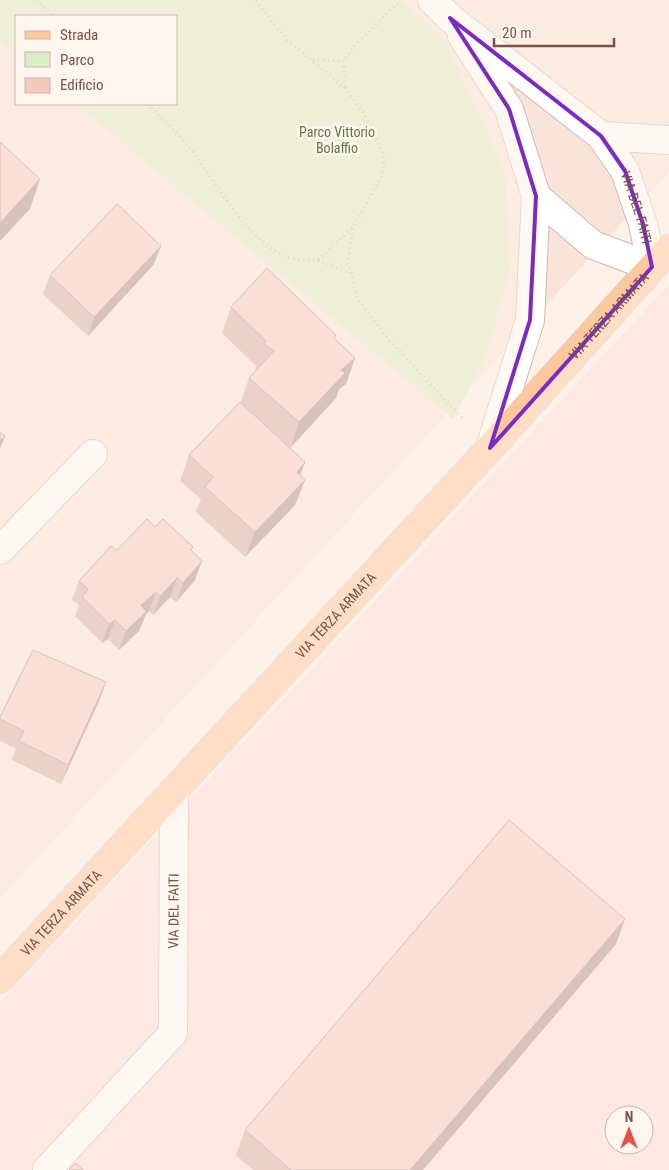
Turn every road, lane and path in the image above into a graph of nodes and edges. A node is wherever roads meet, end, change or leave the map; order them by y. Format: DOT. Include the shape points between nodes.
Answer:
graph roads {
  1 [pos="37,0"];
  2 [pos="255,0"];
  3 [pos="401,0"];
  4 [pos="441,9"];
  5 [pos="53,15"];
  6 [pos="312,60"];
  7 [pos="343,61"];
  8 [pos="345,88"];
  9 [pos="149,105"];
  10 [pos="601,136"];
  11 [pos="669,140"];
  12 [pos="536,196"];
  13 [pos="353,227"];
  14 [pos="660,258"];
  15 [pos="318,260"];
  16 [pos="352,274"];
  17 [pos="490,448"];
  18 [pos="93,454"];
  19 [pos="0,550"];
  20 [pos="174,791"];
  21 [pos="0,979"];
  22 [pos="47,1170"];
  1 -- 5 [label="path"];
  2 -- 6 [label="path" via="287,40"];
  3 -- 7 [label="path"];
  4 -- 10 [label="street, VIA DEL FAITI"];
  4 -- 12 [label="street, VIA DEL FAITI" via="509,108"];
  6 -- 7 [label="path"];
  6 -- 8 [label="path"];
  7 -- 8 [label="path"];
  8 -- 13 [label="path" via="362,112 384,155 383,174"];
  9 -- 15 [label="path" via="191,150 247,226 266,244 282,255 298,260"];
  10 -- 11 [label="street"];
  10 -- 14 [label="street, VIA DEL FAITI" via="625,171 643,224"];
  12 -- 14 [label="street, VIA DEL FAITI" via="593,245"];
  12 -- 17 [label="street, VIA DEL FAITI" via="530,320"];
  13 -- 15 [label="path"];
  13 -- 16 [label="path" via="348,260"];
  14 -- 17 [label="main road, VIA TERZA ARMATA"];
  15 -- 16 [label="path"];
  16 -- 17 [label="path" via="357,299 371,319"];
  17 -- 20 [label="main road, VIA TERZA ARMATA"];
  18 -- 19 [label="street"];
  20 -- 21 [label="main road, VIA TERZA ARMATA"];
  20 -- 22 [label="street, VIA DEL FAITI" via="173,1033"];
}
